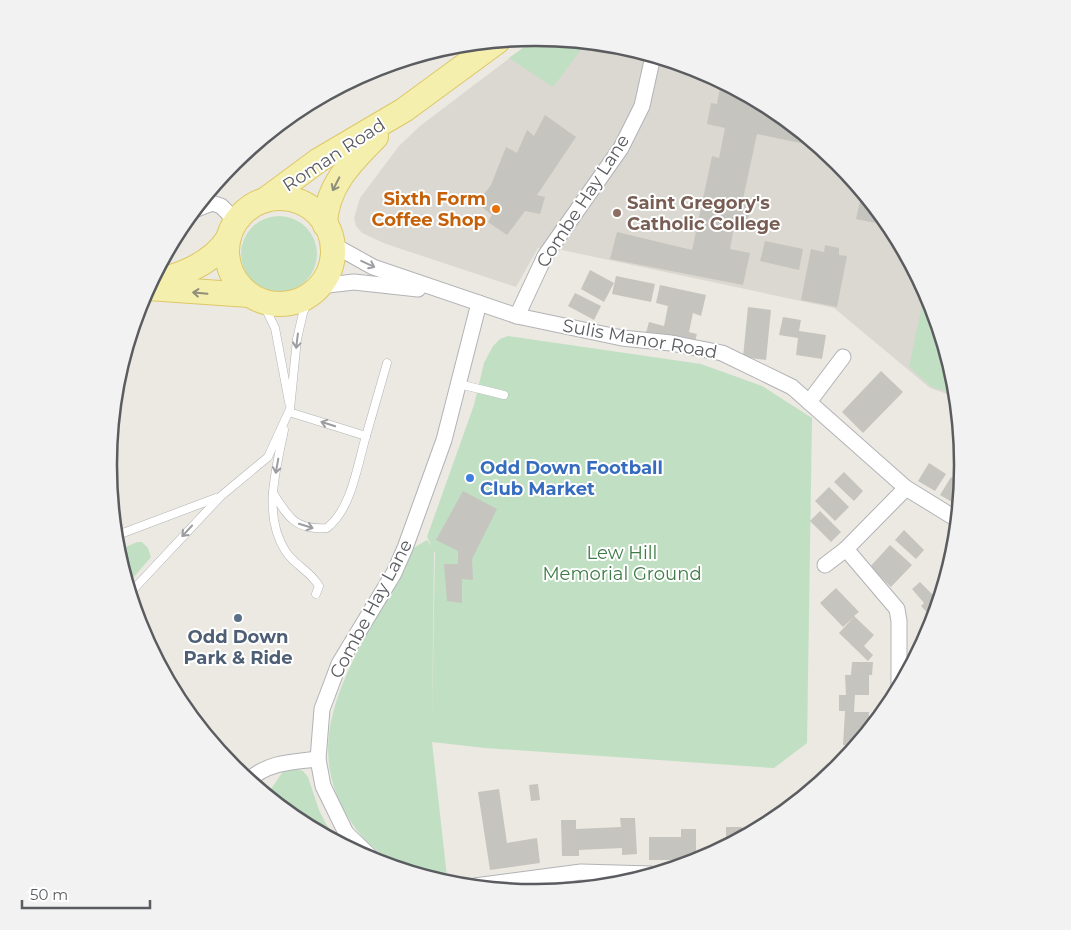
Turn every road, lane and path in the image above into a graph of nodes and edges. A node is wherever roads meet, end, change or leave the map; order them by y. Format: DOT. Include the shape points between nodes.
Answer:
graph roads {
  1 [pos="487,49"];
  2 [pos="651,63"];
  3 [pos="404,110"];
  4 [pos="265,200"];
  5 [pos="208,205"];
  6 [pos="233,229"];
  7 [pos="328,230"];
  8 [pos="160,280"];
  9 [pos="156,289"];
  10 [pos="315,290"];
  11 [pos="452,293"];
  12 [pos="255,298"];
  13 [pos="479,303"];
  14 [pos="517,316"];
  15 [pos="844,357"];
  16 [pos="387,363"];
  17 [pos="459,384"];
  18 [pos="504,395"];
  19 [pos="809,402"];
  20 [pos="289,413"];
  21 [pos="366,436"];
  22 [pos="906,488"];
  23 [pos="273,493"];
  24 [pos="221,496"];
  25 [pos="951,516"];
  26 [pos="122,533"];
  27 [pos="846,549"];
  28 [pos="825,565"];
  29 [pos="135,587"];
  30 [pos="316,594"];
  31 [pos="899,672"];
  32 [pos="318,759"];
  33 [pos="254,775"];
  34 [pos="358,844"];
  35 [pos="619,876"];
  36 [pos="504,883"];
  1 -- 3 [label="main road, Roman Road"];
  2 -- 14 [label="street, Combe Hay Lane" via="642,106 621,148 545,256"];
  3 -- 4 [label="main road, Roman Road" via="319,160"];
  3 -- 7 [label="main road, Roman Road, one-way" via="338,179 326,210"];
  4 -- 6 [label="main road" via="252,205"];
  4 -- 7 [label="main road" via="279,198 306,204 318,213"];
  5 -- 6 [label="street" via="221,206"];
  6 -- 8 [label="main road" via="216,252 194,268"];
  6 -- 12 [label="main road" via="226,252 229,269 237,283"];
  7 -- 10 [label="main road" via="332,263 325,279"];
  7 -- 11 [label="street, Sulis Manor Road, one-way" via="340,248 373,267"];
  12 -- 9 [label="main road, one-way"];
  10 -- 11 [label="street, Sulis Manor Road" via="354,282"];
  10 -- 12 [label="main road" via="296,302 281,305"];
  10 -- 20 [label="lane, one-way" via="303,313 297,339"];
  11 -- 13 [label="street, Sulis Manor Road"];
  12 -- 20 [label="lane" via="275,328"];
  13 -- 14 [label="street, Sulis Manor Road"];
  13 -- 17 [label="street, Combe Hay Lane"];
  14 -- 19 [label="street, Sulis Manor Road" via="622,338 722,353 792,387"];
  15 -- 19 [label="street"];
  16 -- 21 [label="lane"];
  17 -- 18 [label="lane"];
  17 -- 32 [label="street, Combe Hay Lane" via="444,440 405,548 394,573 340,664 326,696"];
  19 -- 22 [label="street, Sulis Manor Road"];
  21 -- 20 [label="lane, one-way"];
  20 -- 23 [label="lane, one-way"];
  20 -- 24 [label="lane" via="268,457"];
  23 -- 21 [label="lane, one-way" via="290,519 303,526 327,528 336,521 347,499"];
  22 -- 25 [label="street, Sulis Manor Road"];
  22 -- 27 [label="street"];
  23 -- 30 [label="lane" via="273,517 281,542 295,563 315,580 319,586"];
  24 -- 26 [label="lane"];
  24 -- 29 [label="lane, one-way"];
  27 -- 28 [label="street"];
  27 -- 31 [label="street" via="896,609"];
  32 -- 33 [label="street" via="277,764"];
  32 -- 34 [label="street, Combe Hay Lane" via="323,786 336,816"];
  35 -- 36 [label="street" via="581,872"];
}
